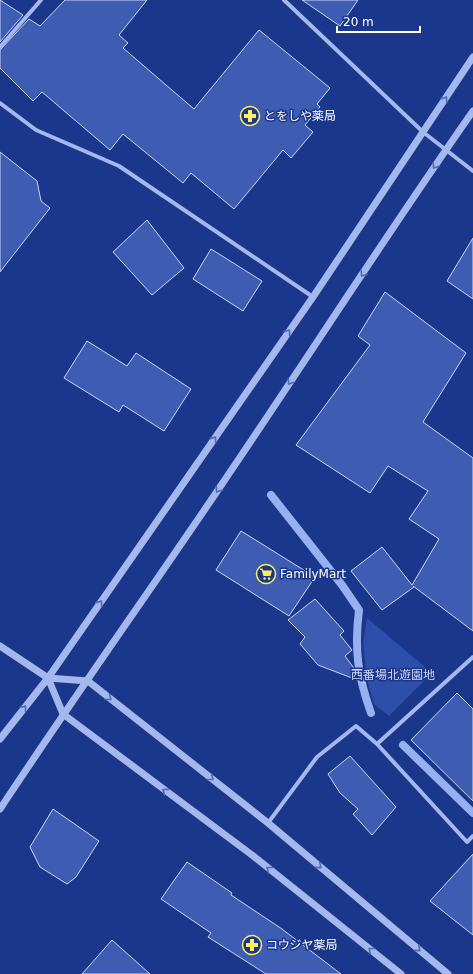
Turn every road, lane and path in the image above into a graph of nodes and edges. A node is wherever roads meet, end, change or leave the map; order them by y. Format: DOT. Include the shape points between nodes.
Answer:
graph roads {
  1 [pos="41,0"];
  2 [pos="284,0"];
  3 [pos="0,47"];
  4 [pos="473,56"];
  5 [pos="0,103"];
  6 [pos="473,111"];
  7 [pos="423,132"];
  8 [pos="445,151"];
  9 [pos="473,171"];
  10 [pos="313,297"];
  11 [pos="0,646"];
  12 [pos="473,657"];
  13 [pos="48,678"];
  14 [pos="88,681"];
  15 [pos="63,714"];
  16 [pos="0,739"];
  17 [pos="377,744"];
  18 [pos="0,809"];
  19 [pos="268,823"];
  20 [pos="473,836"];
  21 [pos="401,974"];
  22 [pos="448,974"];
  1 -- 3 [label="street"];
  2 -- 7 [label="street"];
  7 -- 4 [label="street, one-way"];
  5 -- 10 [label="street" via="36,130 119,166"];
  6 -- 8 [label="street"];
  7 -- 8 [label="street"];
  7 -- 10 [label="street"];
  8 -- 9 [label="street"];
  8 -- 14 [label="street, one-way"];
  13 -- 10 [label="street, one-way"];
  11 -- 13 [label="street"];
  12 -- 17 [label="street"];
  13 -- 14 [label="street"];
  13 -- 15 [label="street"];
  16 -- 13 [label="street, one-way"];
  14 -- 15 [label="street"];
  14 -- 19 [label="street, one-way"];
  15 -- 18 [label="street"];
  21 -- 15 [label="street, one-way" via="252,855"];
  17 -- 19 [label="street" via="356,726 317,758"];
  17 -- 20 [label="street" via="467,842"];
  19 -- 22 [label="street, one-way"];
}
